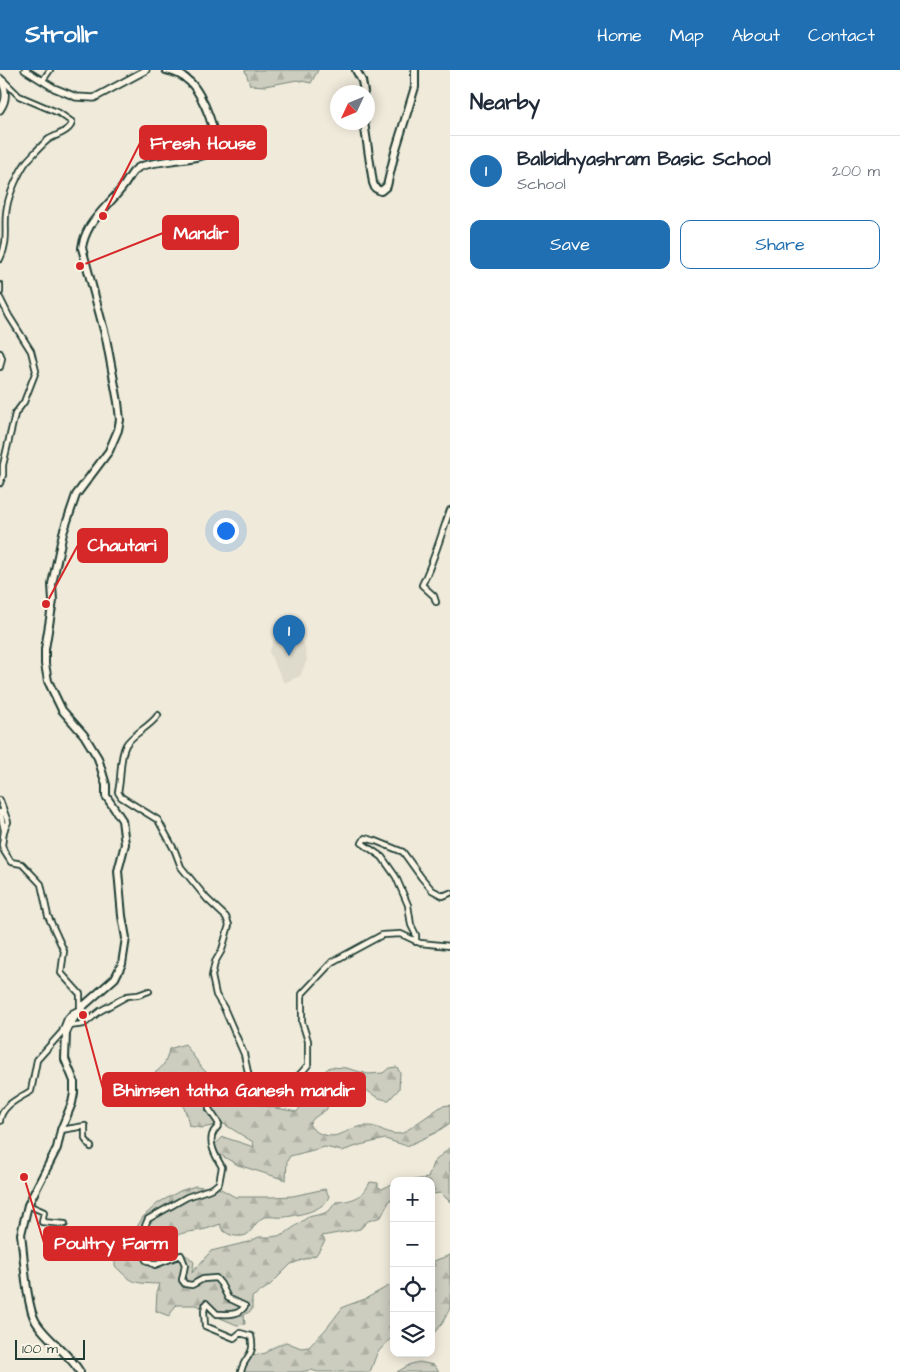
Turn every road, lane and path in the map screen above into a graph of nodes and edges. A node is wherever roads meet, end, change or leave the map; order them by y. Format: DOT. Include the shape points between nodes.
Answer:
graph roads {
  1 [pos="25,70"];
  2 [pos="50,70"];
  3 [pos="146,70"];
  4 [pos="166,70"];
  5 [pos="356,70"];
  6 [pos="415,70"];
  7 [pos="0,78"];
  8 [pos="43,80"];
  9 [pos="363,85"];
  10 [pos="0,110"];
  11 [pos="365,130"];
  12 [pos="0,259"];
  13 [pos="0,285"];
  14 [pos="0,292"];
  15 [pos="0,298"];
  16 [pos="0,353"];
  17 [pos="0,367"];
  18 [pos="0,483"];
  19 [pos="450,510"];
  20 [pos="436,602"];
  21 [pos="158,715"];
  22 [pos="0,800"];
  23 [pos="0,812"];
  24 [pos="4,830"];
  25 [pos="450,893"];
  26 [pos="416,942"];
  27 [pos="450,946"];
  28 [pos="149,991"];
  29 [pos="80,1009"];
  30 [pos="69,1026"];
  31 [pos="252,1091"];
  32 [pos="0,1121"];
  33 [pos="61,1130"];
  34 [pos="91,1148"];
  35 [pos="28,1205"];
  36 [pos="65,1224"];
  37 [pos="80,1372"];
  38 [pos="241,1372"];
  1 -- 8 [label="street"];
  2 -- 8 [label="street"];
  3 -- 8 [label="street" via="94,98 76,98"];
  4 -- 29 [label="main road" via="183,75 198,90 212,126 214,144 206,154 140,166 90,227 83,241 82,248 106,338 120,420 109,451 82,486 63,532 52,584 53,601 45,649 48,681 62,710 92,745 102,770 106,796 124,826 125,844 118,871 126,929 122,964 110,984"];
  5 -- 9 [label="main road"];
  6 -- 11 [label="main road" via="415,86 387,186 380,191 373,183"];
  7 -- 10 [label="street" via="6,96"];
  7 -- 12 [label="street" via="19,96 72,122 70,128 47,140 19,174 6,207 5,248"];
  13 -- 14 [label="street"];
  15 -- 18 [label="street" via="31,351 36,371 24,402 15,414"];
  16 -- 17 [label="street"];
  19 -- 20 [label="street" via="422,585"];
  21 -- 31 [label="street" via="152,724 127,743 121,757 118,792 158,820 176,851 181,867 226,917 229,925 212,976 216,995 244,1054"];
  22 -- 24 [label="street" via="8,822"];
  23 -- 24 [label="street"];
  24 -- 29 [label="street" via="2,845 8,858 22,864 41,884 48,916 64,951 61,973 80,994"];
  25 -- 26 [label="street" via="443,896 432,890 403,852 364,838 362,843 382,856 396,877 408,905"];
  26 -- 27 [label="street"];
  26 -- 31 [label="street" via="401,934 382,935 332,962 302,994 308,1065 281,1091 257,1096"];
  28 -- 30 [label="street" via="127,996 84,1024"];
  29 -- 30 [label="main road"];
  29 -- 32 [label="street" via="72,1013 62,1032 37,1060 31,1091 8,1106"];
  30 -- 33 [label="main road" via="65,1059 74,1081 74,1093"];
  31 -- 38 [label="street" via="209,1098 208,1108 219,1124 212,1139 214,1155 222,1167 218,1183 148,1219 146,1236 141,1244 146,1260 155,1265 181,1255 185,1265 182,1280 185,1284 216,1278 228,1298 245,1306 237,1314 218,1314 206,1302 204,1311 206,1326 234,1338 240,1333 251,1336 253,1349"];
  33 -- 34 [label="street" via="85,1126 85,1139"];
  33 -- 35 [label="main road" via="57,1148"];
  35 -- 36 [label="street" via="44,1212 42,1222"];
  35 -- 37 [label="main road" via="21,1234 34,1320"];
}
